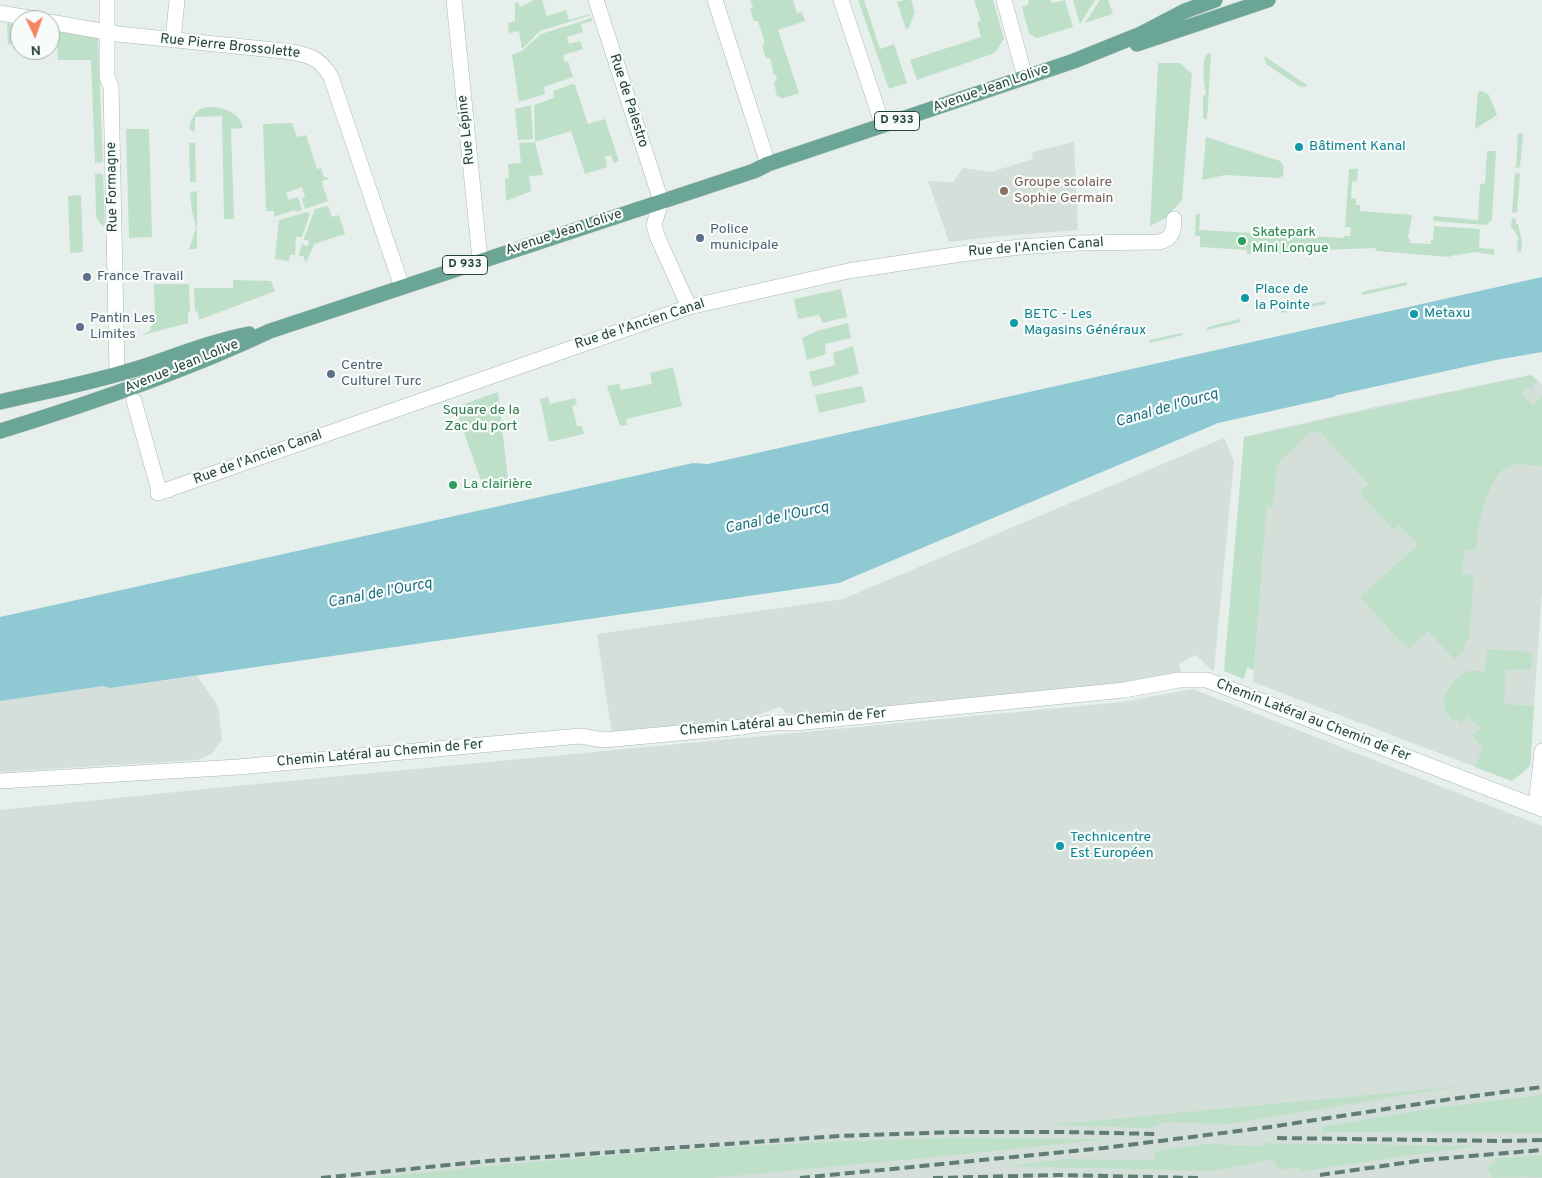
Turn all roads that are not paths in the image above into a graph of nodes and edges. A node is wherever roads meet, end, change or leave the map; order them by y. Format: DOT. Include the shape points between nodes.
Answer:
graph roads {
  1 [pos="108,0"];
  2 [pos="177,0"];
  3 [pos="454,0"];
  4 [pos="596,0"];
  5 [pos="715,0"];
  6 [pos="841,0"];
  7 [pos="1004,0"];
  8 [pos="1215,0"];
  9 [pos="1268,0"];
  10 [pos="60,24"];
  11 [pos="108,33"];
  12 [pos="173,40"];
  13 [pos="1074,61"];
  14 [pos="1025,78"];
  15 [pos="883,126"];
  16 [pos="768,164"];
  17 [pos="661,201"];
  18 [pos="1174,219"];
  19 [pos="480,260"];
  20 [pos="402,287"];
  21 [pos="689,307"];
  22 [pos="270,331"];
  23 [pos="117,374"];
  24 [pos="134,401"];
  25 [pos="0,402"];
  26 [pos="0,431"];
  27 [pos="1542,751"];
  28 [pos="0,781"];
  29 [pos="1539,808"];
  1 -- 11 [label="street, Rue Formagne"];
  2 -- 12 [label="street"];
  3 -- 19 [label="street, Rue Lépine"];
  4 -- 17 [label="street, Rue de Palestro"];
  5 -- 16 [label="street"];
  6 -- 15 [label="street"];
  7 -- 14 [label="street"];
  8 -- 13 [label="main road, Avenue Jean Lolive / D 933"];
  9 -- 13 [label="main road, Avenue Jean Lolive / D 933" via="1140,43"];
  10 -- 11 [label="street, Rue Pierre Brossolette"];
  11 -- 12 [label="street, Rue Pierre Brossolette"];
  11 -- 23 [label="street, Rue Formagne"];
  12 -- 20 [label="street, Rue Pierre Brossolette" via="300,53 315,58 326,69 336,90"];
  13 -- 14 [label="main road, Avenue Jean Lolive / D 933"];
  14 -- 15 [label="main road, Avenue Jean Lolive / D 933"];
  15 -- 16 [label="main road, Avenue Jean Lolive / D 933"];
  16 -- 17 [label="main road, Avenue Jean Lolive / D 933"];
  17 -- 19 [label="main road, Avenue Jean Lolive / D 933"];
  17 -- 21 [label="street" via="654,225"];
  18 -- 21 [label="street, Rue de l'Ancien Canal" via="1174,229 1166,241 1077,243 961,254 848,271"];
  19 -- 20 [label="main road, Avenue Jean Lolive / D 933"];
  20 -- 22 [label="main road, Avenue Jean Lolive / D 933"];
  21 -- 24 [label="street, Rue de l'Ancien Canal" via="163,492 158,487"];
  22 -- 23 [label="main road, D 933" via="222,339"];
  22 -- 26 [label="main road, Avenue Jean Lolive / D 933" via="140,385"];
  23 -- 25 [label="main road, D 933"];
  27 -- 29 [label="street"];
  28 -- 29 [label="street, Chemin Latéral au Chemin de Fer" via="238,767 580,736 604,740 1124,690 1179,680 1207,680"];
}
